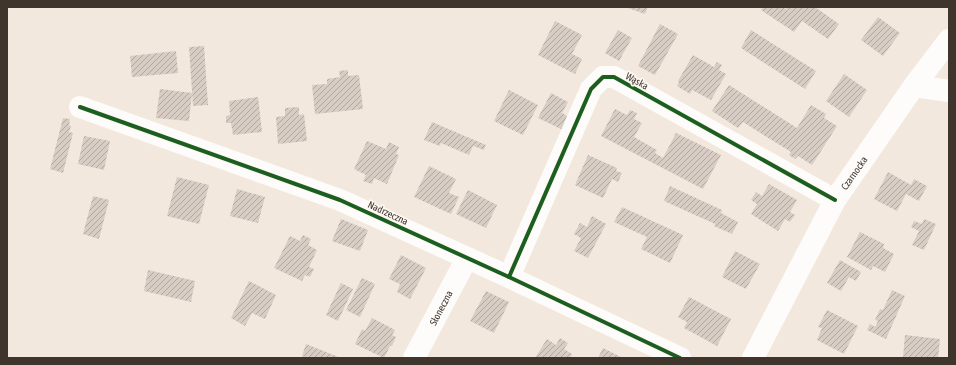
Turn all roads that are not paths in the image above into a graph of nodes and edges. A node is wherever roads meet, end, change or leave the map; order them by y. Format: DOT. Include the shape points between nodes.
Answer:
graph roads {
  1 [pos="949,40"];
  2 [pos="914,86"];
  3 [pos="949,91"];
  4 [pos="80,107"];
  5 [pos="835,200"];
  6 [pos="467,258"];
  7 [pos="509,277"];
  8 [pos="414,358"];
  9 [pos="680,358"];
  10 [pos="753,358"];
  1 -- 2 [label="street, Czarnocka"];
  2 -- 3 [label="street"];
  2 -- 5 [label="street, Czarnocka"];
  4 -- 6 [label="street, Nadrzeczna" via="340,200"];
  5 -- 7 [label="street, Wąska" via="614,77 603,77 591,89"];
  5 -- 10 [label="street, Czarnocka"];
  6 -- 7 [label="street, Nadrzeczna"];
  6 -- 8 [label="street, Słoneczna"];
  7 -- 9 [label="street, Nadrzeczna"];
}
